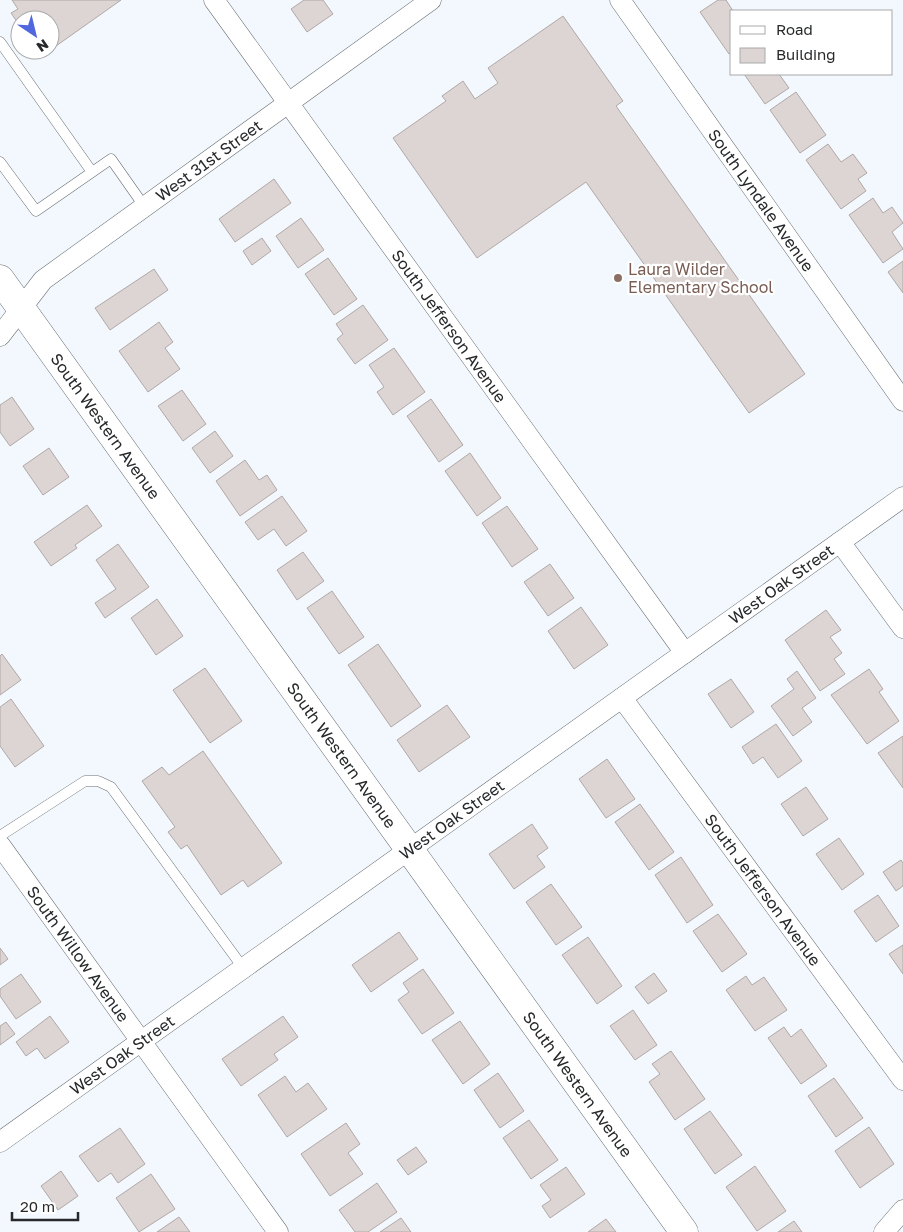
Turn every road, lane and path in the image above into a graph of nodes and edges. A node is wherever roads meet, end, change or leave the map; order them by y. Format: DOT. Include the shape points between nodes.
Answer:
graph roads {
  1 [pos="214,0"];
  2 [pos="431,0"];
  3 [pos="620,0"];
  4 [pos="0,42"];
  5 [pos="288,102"];
  6 [pos="0,162"];
  7 [pos="92,172"];
  8 [pos="144,206"];
  9 [pos="0,279"];
  10 [pos="21,309"];
  11 [pos="0,336"];
  12 [pos="903,402"];
  13 [pos="903,498"];
  14 [pos="840,542"];
  15 [pos="903,628"];
  16 [pos="685,653"];
  17 [pos="622,698"];
  18 [pos="0,836"];
  19 [pos="0,845"];
  20 [pos="411,849"];
  21 [pos="244,968"];
  22 [pos="141,1041"];
  23 [pos="903,1080"];
  24 [pos="0,1142"];
  25 [pos="903,1210"];
  26 [pos="278,1232"];
  27 [pos="684,1232"];
  28 [pos="884,1232"];
  1 -- 5 [label="street, South Jefferson Avenue"];
  2 -- 5 [label="street, West 31st Street"];
  3 -- 12 [label="street, South Lyndale Avenue"];
  4 -- 7 [label="lane"];
  5 -- 8 [label="street, West 31st Street"];
  5 -- 16 [label="street, South Jefferson Avenue"];
  6 -- 7 [label="lane" via="36,212"];
  7 -- 8 [label="lane" via="110,159"];
  8 -- 10 [label="street, West 31st Street" via="43,280"];
  9 -- 10 [label="street, South Western Avenue"];
  10 -- 11 [label="street, West 31st Street"];
  10 -- 20 [label="street, South Western Avenue"];
  13 -- 14 [label="street, West Oak Street"];
  14 -- 15 [label="street"];
  14 -- 16 [label="street, West Oak Street"];
  16 -- 17 [label="street, West Oak Street"];
  17 -- 20 [label="street, West Oak Street"];
  17 -- 23 [label="street, South Jefferson Avenue"];
  18 -- 21 [label="lane" via="85,781 98,781 112,787"];
  19 -- 22 [label="street, South Willow Avenue"];
  20 -- 21 [label="street, West Oak Street"];
  20 -- 27 [label="street, South Western Avenue"];
  21 -- 22 [label="street, West Oak Street"];
  22 -- 24 [label="street, West Oak Street"];
  22 -- 26 [label="street, South Willow Avenue"];
  25 -- 28 [label="street"];
}
